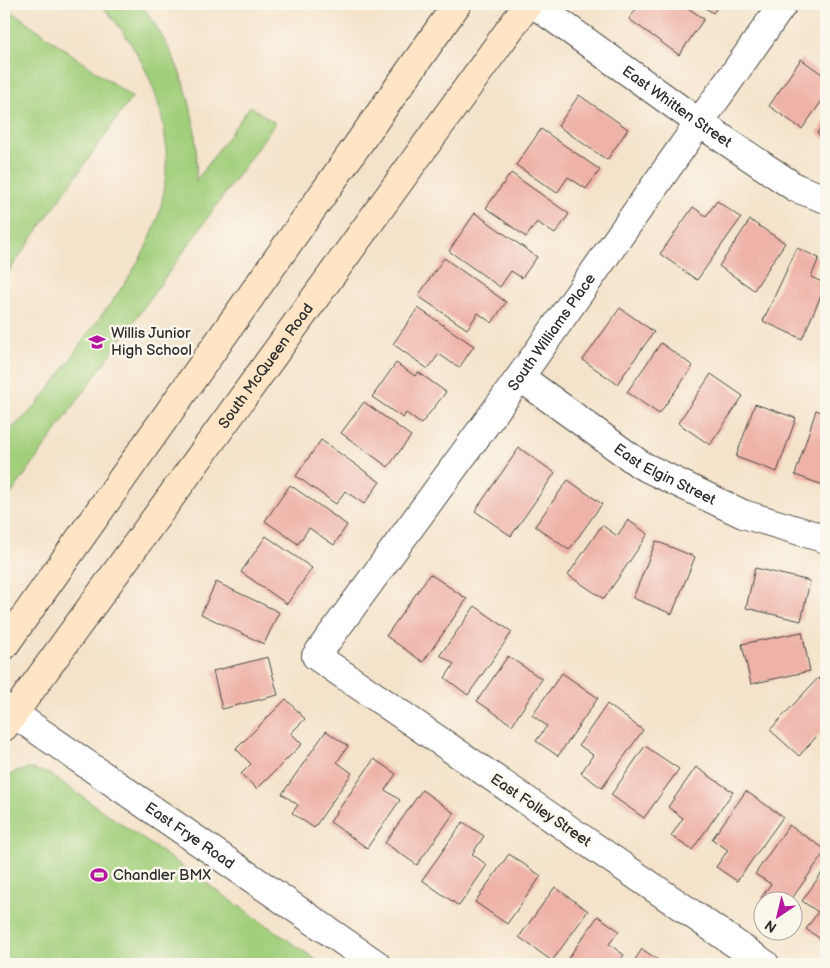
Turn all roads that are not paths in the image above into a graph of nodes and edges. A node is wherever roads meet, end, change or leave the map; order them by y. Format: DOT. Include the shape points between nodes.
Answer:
graph roads {
  1 [pos="457,4"];
  2 [pos="528,4"];
  3 [pos="534,4"];
  4 [pos="783,4"];
  5 [pos="698,122"];
  6 [pos="826,199"];
  7 [pos="520,377"];
  8 [pos="826,539"];
  9 [pos="4,646"];
  10 [pos="316,656"];
  11 [pos="7,716"];
  12 [pos="376,964"];
  13 [pos="765,964"];
  1 -- 9 [label="main road"];
  2 -- 11 [label="main road, South McQueen Road"];
  3 -- 5 [label="street, East Whitten Street"];
  4 -- 5 [label="street, South Williams Place"];
  5 -- 6 [label="street, East Whitten Street" via="796,188"];
  5 -- 7 [label="street, South Williams Place"];
  7 -- 8 [label="street, East Elgin Street" via="641,465 743,514"];
  7 -- 10 [label="street, South Williams Place"];
  10 -- 13 [label="street, East Folley Street"];
  11 -- 12 [label="street, East Frye Road"];
}
